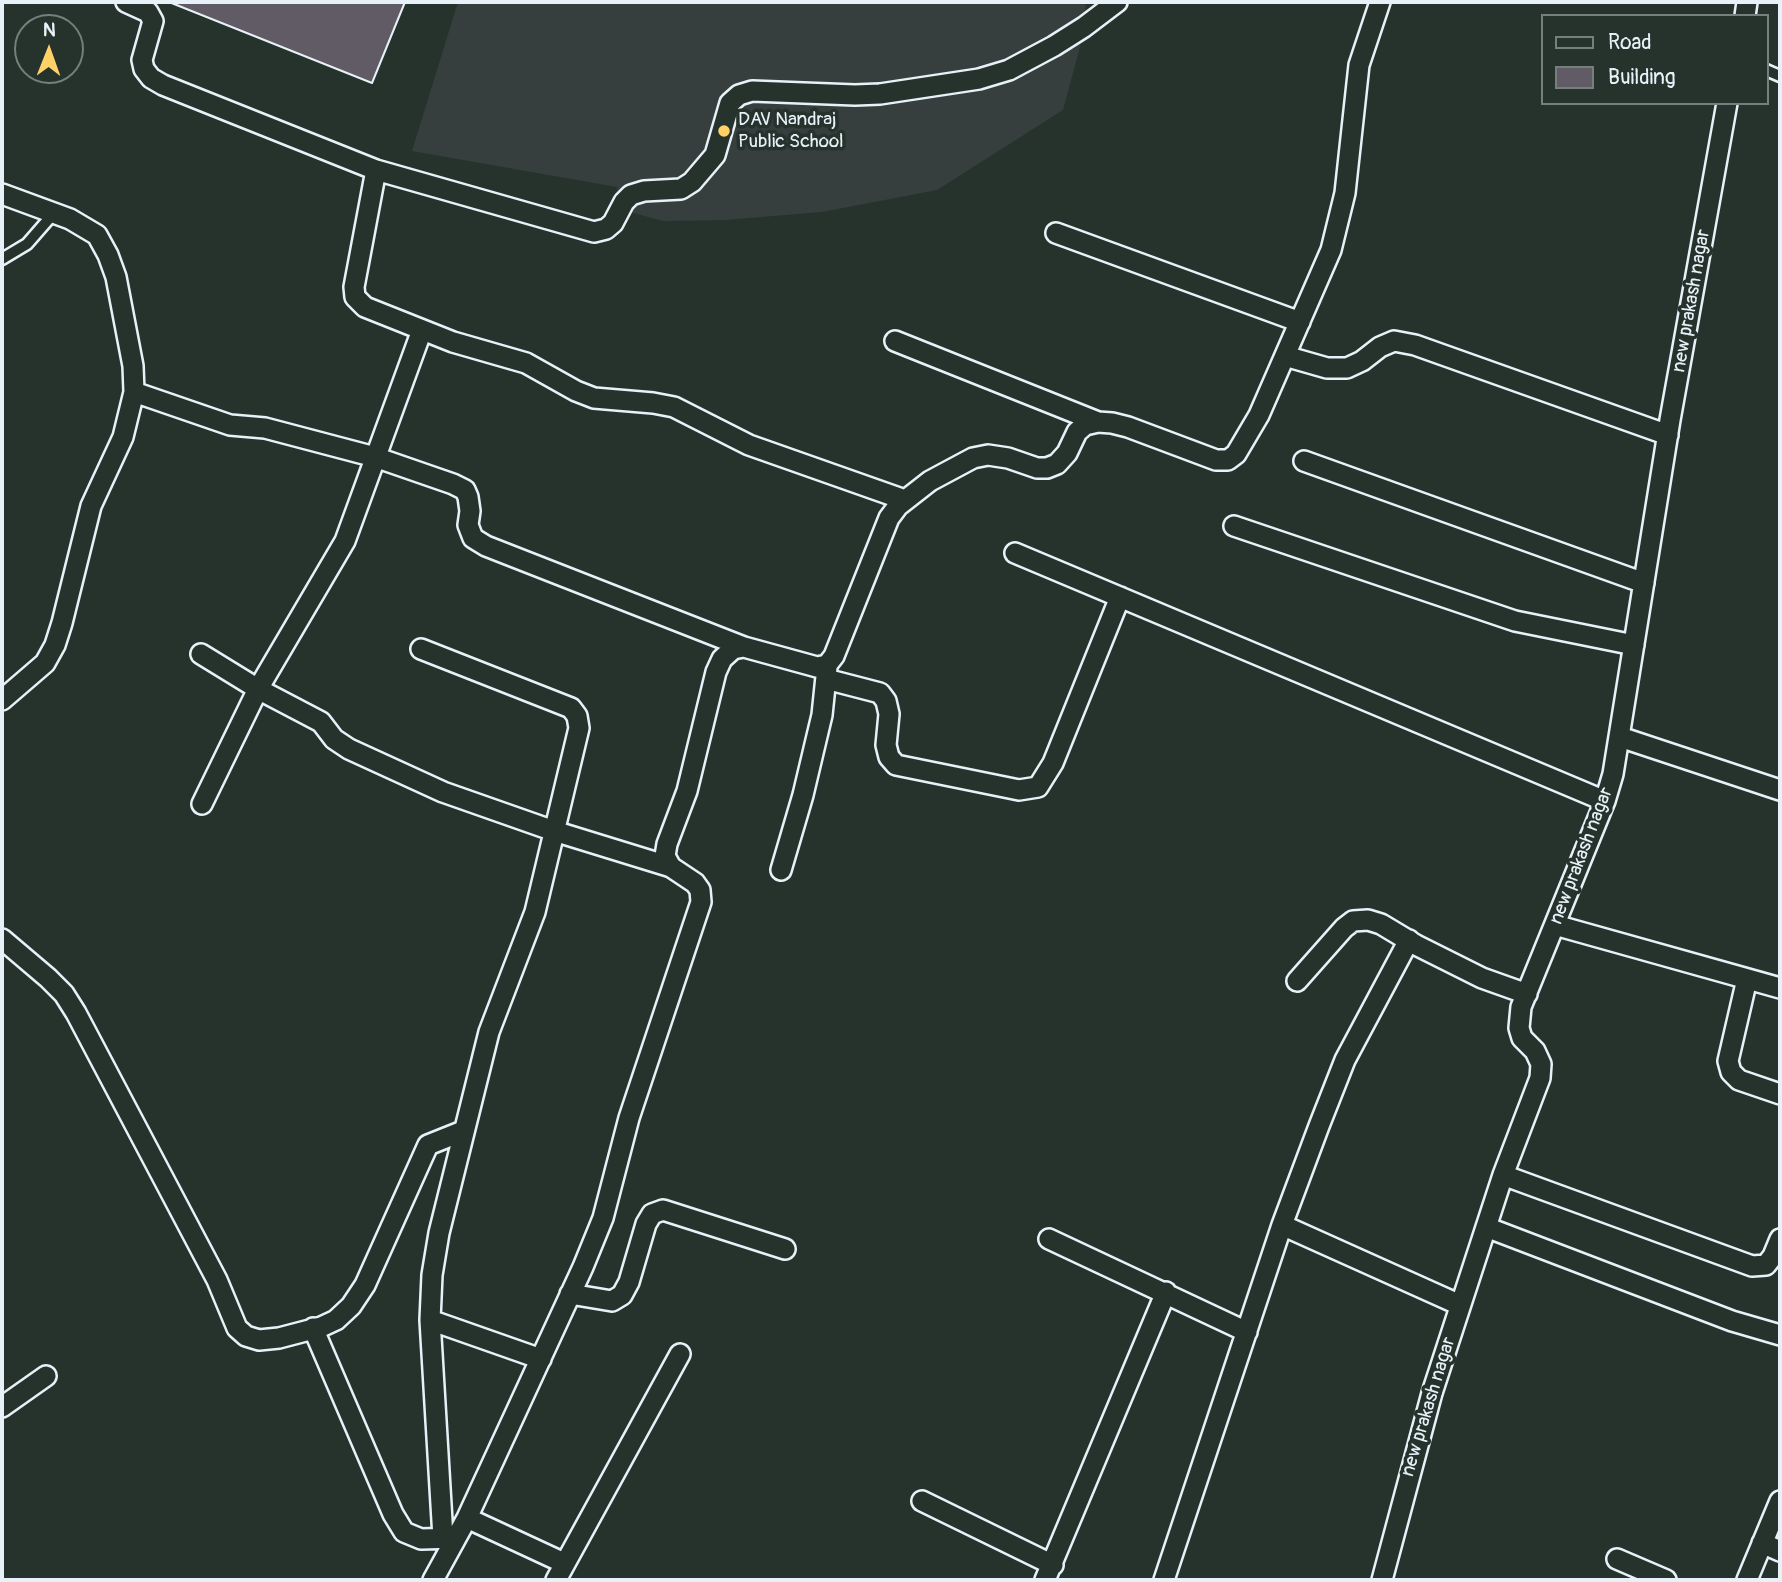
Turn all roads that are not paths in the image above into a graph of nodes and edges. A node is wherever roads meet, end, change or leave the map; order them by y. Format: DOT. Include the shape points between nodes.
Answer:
graph roads {
  1 [pos="127,2"];
  2 [pos="1117,2"];
  3 [pos="1380,2"];
  4 [pos="1727,105"];
  5 [pos="376,170"];
  6 [pos="2,194"];
  7 [pos="54,213"];
  8 [pos="1056,233"];
  9 [pos="2,259"];
  10 [pos="1300,322"];
  11 [pos="422,330"];
  12 [pos="895,341"];
  13 [pos="1285,355"];
  14 [pos="134,392"];
  15 [pos="1098,422"];
  16 [pos="1668,435"];
  17 [pos="375,457"];
  18 [pos="1304,461"];
  19 [pos="905,500"];
  20 [pos="1234,526"];
  21 [pos="1015,553"];
  22 [pos="1644,583"];
  23 [pos="1120,597"];
  24 [pos="1634,645"];
  25 [pos="744,647"];
  26 [pos="421,649"];
  27 [pos="201,654"];
  28 [pos="827,672"];
  29 [pos="258,689"];
  30 [pos="2,700"];
  31 [pos="1620,737"];
  32 [pos="1780,790"];
  33 [pos="1605,801"];
  34 [pos="202,804"];
  35 [pos="554,831"];
  36 [pos="671,867"];
  37 [pos="781,870"];
  38 [pos="1555,925"];
  39 [pos="2,939"];
  40 [pos="1409,940"];
  41 [pos="1747,979"];
  42 [pos="1297,981"];
  43 [pos="1780,988"];
  44 [pos="1527,994"];
  45 [pos="1780,1094"];
  46 [pos="463,1131"];
  47 [pos="1503,1175"];
  48 [pos="1282,1225"];
  49 [pos="1486,1227"];
  50 [pos="1049,1239"];
  51 [pos="1780,1239"];
  52 [pos="785,1249"];
  53 [pos="1166,1292"];
  54 [pos="570,1294"];
  55 [pos="1461,1305"];
  56 [pos="430,1320"];
  57 [pos="313,1328"];
  58 [pos="1247,1332"];
  59 [pos="1780,1335"];
  60 [pos="680,1354"];
  61 [pos="541,1359"];
  62 [pos="46,1376"];
  63 [pos="2,1407"];
  64 [pos="922,1501"];
  65 [pos="1780,1501"];
  66 [pos="467,1518"];
  67 [pos="450,1538"];
  68 [pos="1771,1547"];
  69 [pos="1617,1559"];
  70 [pos="560,1572"];
  71 [pos="1049,1572"];
  72 [pos="433,1580"];
  73 [pos="1164,1580"];
  74 [pos="1382,1580"];
  75 [pos="1666,1580"];
  76 [pos="1747,1580"];
  1 -- 5 [label="street" via="148,12 153,21 142,60 151,78"];
  2 -- 5 [label="street" via="1054,46 1009,70 979,79 868,94 752,91 739,95 730,103 715,155 692,182 681,189 631,195 613,223 594,232"];
  3 -- 10 [label="street" via="1359,65 1339,224"];
  4 -- 16 [label="street, new prakash nagar"];
  5 -- 11 [label="street" via="355,297 365,307"];
  6 -- 7 [label="street"];
  7 -- 9 [label="lane" via="27,244"];
  7 -- 14 [label="street" via="97,235 108,255 123,310"];
  8 -- 10 [label="street"];
  10 -- 13 [label="street"];
  11 -- 17 [label="street"];
  11 -- 19 [label="street" via="526,363 594,398 674,407 760,449"];
  12 -- 15 [label="street"];
  13 -- 15 [label="street" via="1243,444 1227,460 1200,455 1128,427"];
  13 -- 16 [label="street" via="1327,368 1347,368 1380,346 1405,343"];
  14 -- 17 [label="street" via="230,425 265,428"];
  14 -- 30 [label="street" via="123,437 91,506 55,645 45,663"];
  15 -- 19 [label="street" via="1077,432 1057,464 1037,468 988,455 963,463"];
  16 -- 22 [label="street, new prakash nagar"];
  17 -- 25 [label="street" via="464,490 473,538 486,546"];
  17 -- 29 [label="street" via="345,541"];
  18 -- 22 [label="street"];
  19 -- 28 [label="street" via="889,518"];
  20 -- 24 [label="street" via="1515,621"];
  21 -- 23 [label="street"];
  22 -- 24 [label="street, new prakash nagar"];
  23 -- 28 [label="street" via="1053,763 1038,788 1018,790 896,765 886,745 886,701 880,693"];
  23 -- 33 [label="street"];
  24 -- 31 [label="street, new prakash nagar"];
  25 -- 28 [label="street"];
  25 -- 36 [label="street" via="733,649 716,672 687,791 667,844 665,856"];
  26 -- 35 [label="street" via="571,708 577,716 579,728"];
  27 -- 29 [label="street"];
  28 -- 37 [label="street" via="812,762"];
  29 -- 34 [label="street"];
  29 -- 35 [label="street" via="321,722 349,749 443,792"];
  31 -- 32 [label="street"];
  31 -- 33 [label="street, new prakash nagar"];
  33 -- 38 [label="street, new prakash nagar"];
  35 -- 36 [label="street"];
  35 -- 46 [label="street" via="535,912 489,1032"];
  36 -- 54 [label="street" via="695,883 701,902 629,1118 603,1218"];
  38 -- 41 [label="street"];
  38 -- 44 [label="street, new prakash nagar"];
  39 -- 57 [label="street" via="48,978 70,1004 217,1280 237,1328 259,1340"];
  40 -- 42 [label="street" via="1381,924 1353,921"];
  40 -- 44 [label="street" via="1482,978"];
  40 -- 48 [label="street" via="1345,1060"];
  41 -- 43 [label="street"];
  41 -- 45 [label="street" via="1728,1061 1731,1072 1739,1080"];
  44 -- 47 [label="street, new prakash nagar" via="1519,1028 1541,1064 1540,1078"];
  46 -- 56 [label="street" via="439,1233"];
  46 -- 57 [label="street" via="429,1145 365,1284 336,1320"];
  47 -- 49 [label="street, new prakash nagar"];
  47 -- 51 [label="street" via="1752,1266 1766,1265"];
  48 -- 55 [label="street"];
  48 -- 58 [label="street"];
  49 -- 55 [label="street, new prakash nagar"];
  49 -- 59 [label="street"];
  50 -- 53 [label="street"];
  52 -- 54 [label="street" via="663,1210 652,1214 646,1224 622,1295 612,1301"];
  53 -- 58 [label="street"];
  53 -- 71 [label="street"];
  54 -- 61 [label="street"];
  55 -- 74 [label="street, new prakash nagar"];
  56 -- 61 [label="street"];
  56 -- 67 [label="street"];
  57 -- 67 [label="street" via="404,1532 421,1539"];
  58 -- 73 [label="street"];
  60 -- 70 [label="street"];
  61 -- 66 [label="street"];
  62 -- 63 [label="street"];
  64 -- 71 [label="street"];
  65 -- 68 [label="street"];
  66 -- 67 [label="street"];
  66 -- 70 [label="street"];
  67 -- 72 [label="street"];
  68 -- 76 [label="street"];
  69 -- 75 [label="street"];
}
